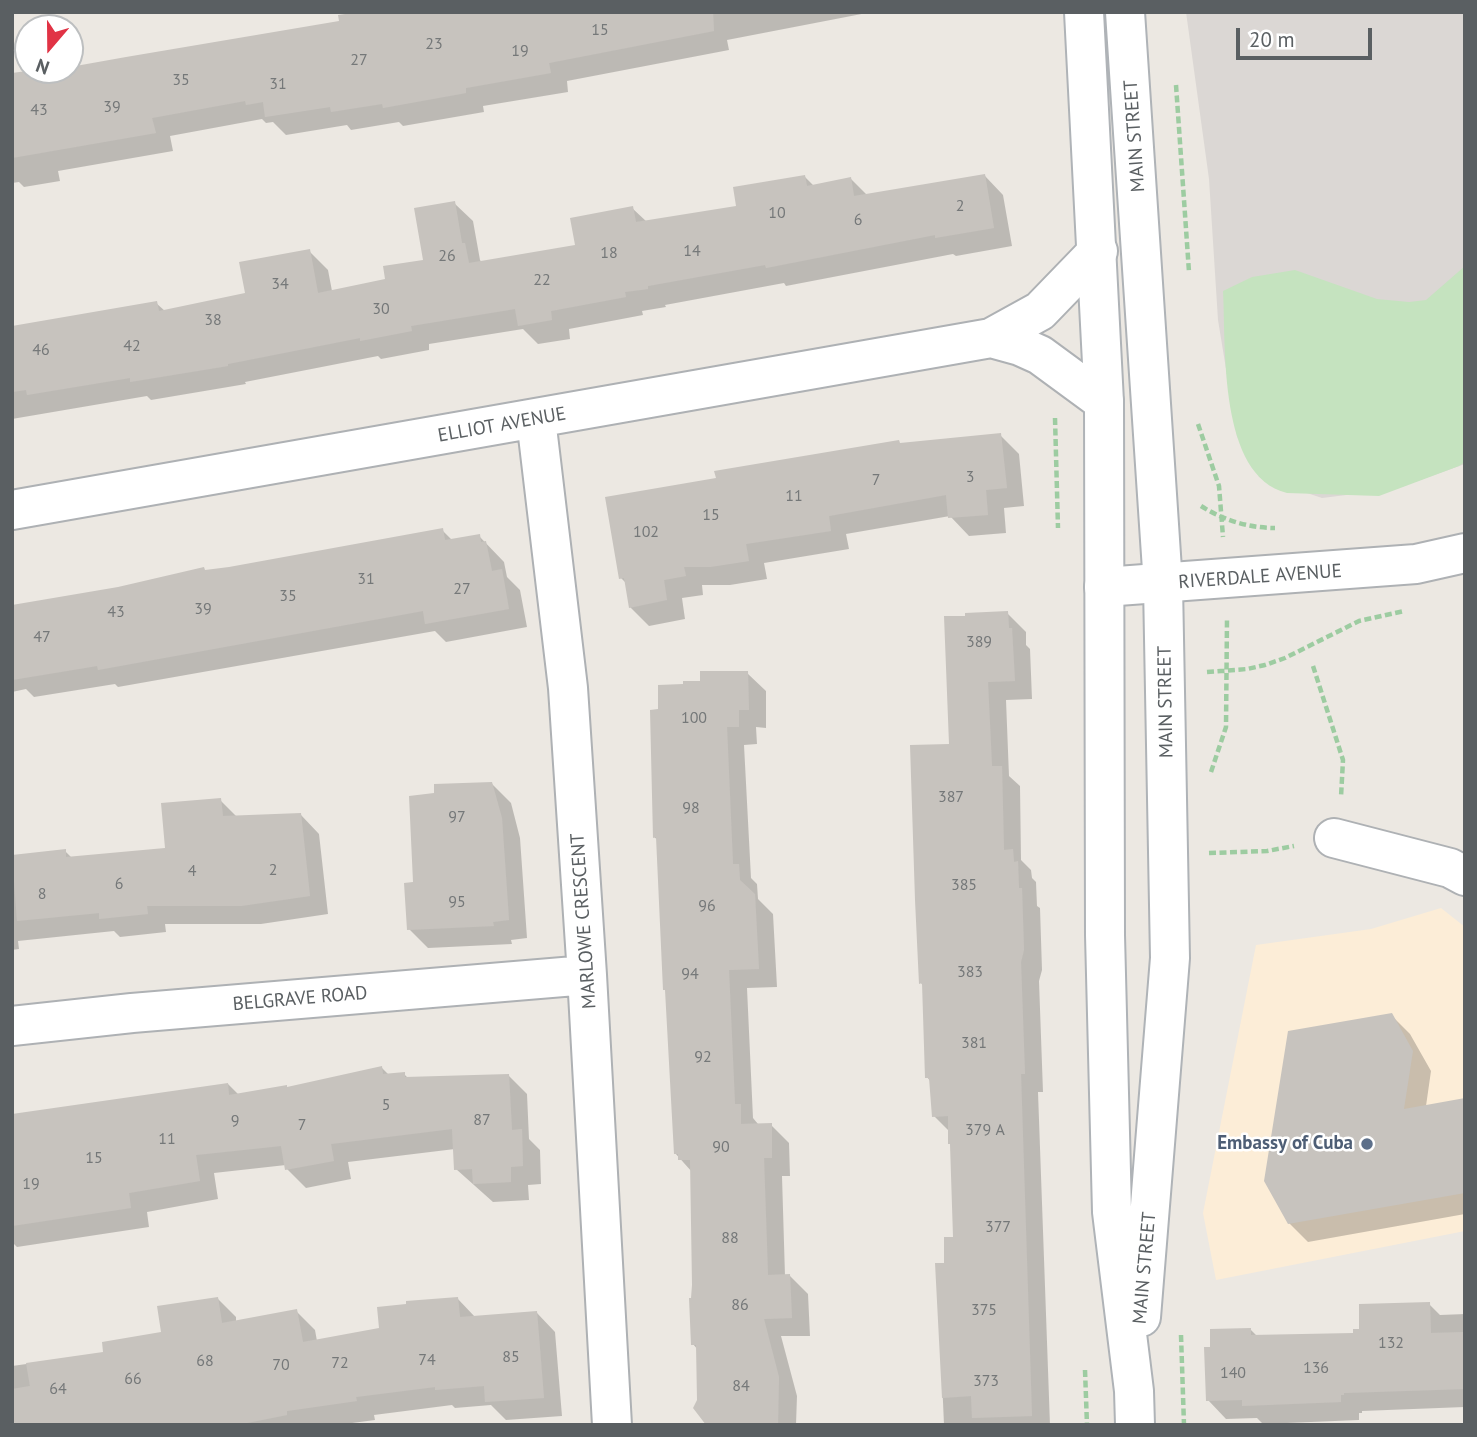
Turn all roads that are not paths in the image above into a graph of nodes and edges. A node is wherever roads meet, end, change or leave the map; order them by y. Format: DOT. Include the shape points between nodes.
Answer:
graph roads {
  1 [pos="1084,12"];
  2 [pos="1125,12"];
  3 [pos="1098,251"];
  4 [pos="991,338"];
  5 [pos="1104,402"];
  6 [pos="536,419"];
  7 [pos="12,510"];
  8 [pos="1465,532"];
  9 [pos="1465,553"];
  10 [pos="1416,564"];
  11 [pos="1163,585"];
  12 [pos="1104,587"];
  13 [pos="1334,838"];
  14 [pos="1465,876"];
  15 [pos="587,975"];
  16 [pos="12,1026"];
  17 [pos="1135,1408"];
  18 [pos="612,1425"];
  1 -- 3 [label="street, MAIN STREET"];
  2 -- 11 [label="street, MAIN STREET"];
  3 -- 4 [label="street, ELLIOT AVENUE" via="1040,311"];
  3 -- 5 [label="street, MAIN STREET"];
  4 -- 5 [label="street, ELLIOT AVENUE" via="1040,355"];
  4 -- 6 [label="street, ELLIOT AVENUE"];
  5 -- 12 [label="street, MAIN STREET"];
  6 -- 7 [label="street, ELLIOT AVENUE"];
  6 -- 15 [label="street, MARLOWE CRESCENT" via="568,688"];
  8 -- 10 [label="street, RIVERDALE AVENUE"];
  9 -- 10 [label="street, RIVERDALE AVENUE"];
  10 -- 11 [label="street, RIVERDALE AVENUE"];
  11 -- 12 [label="street, RIVERDALE AVENUE"];
  11 -- 17 [label="street, MAIN STREET" via="1170,958"];
  12 -- 17 [label="street, MAIN STREET" via="1112,1212"];
  13 -- 14 [label="street"];
  15 -- 16 [label="street, BELGRAVE ROAD"];
  15 -- 18 [label="street, MARLOWE CRESCENT"];
}
